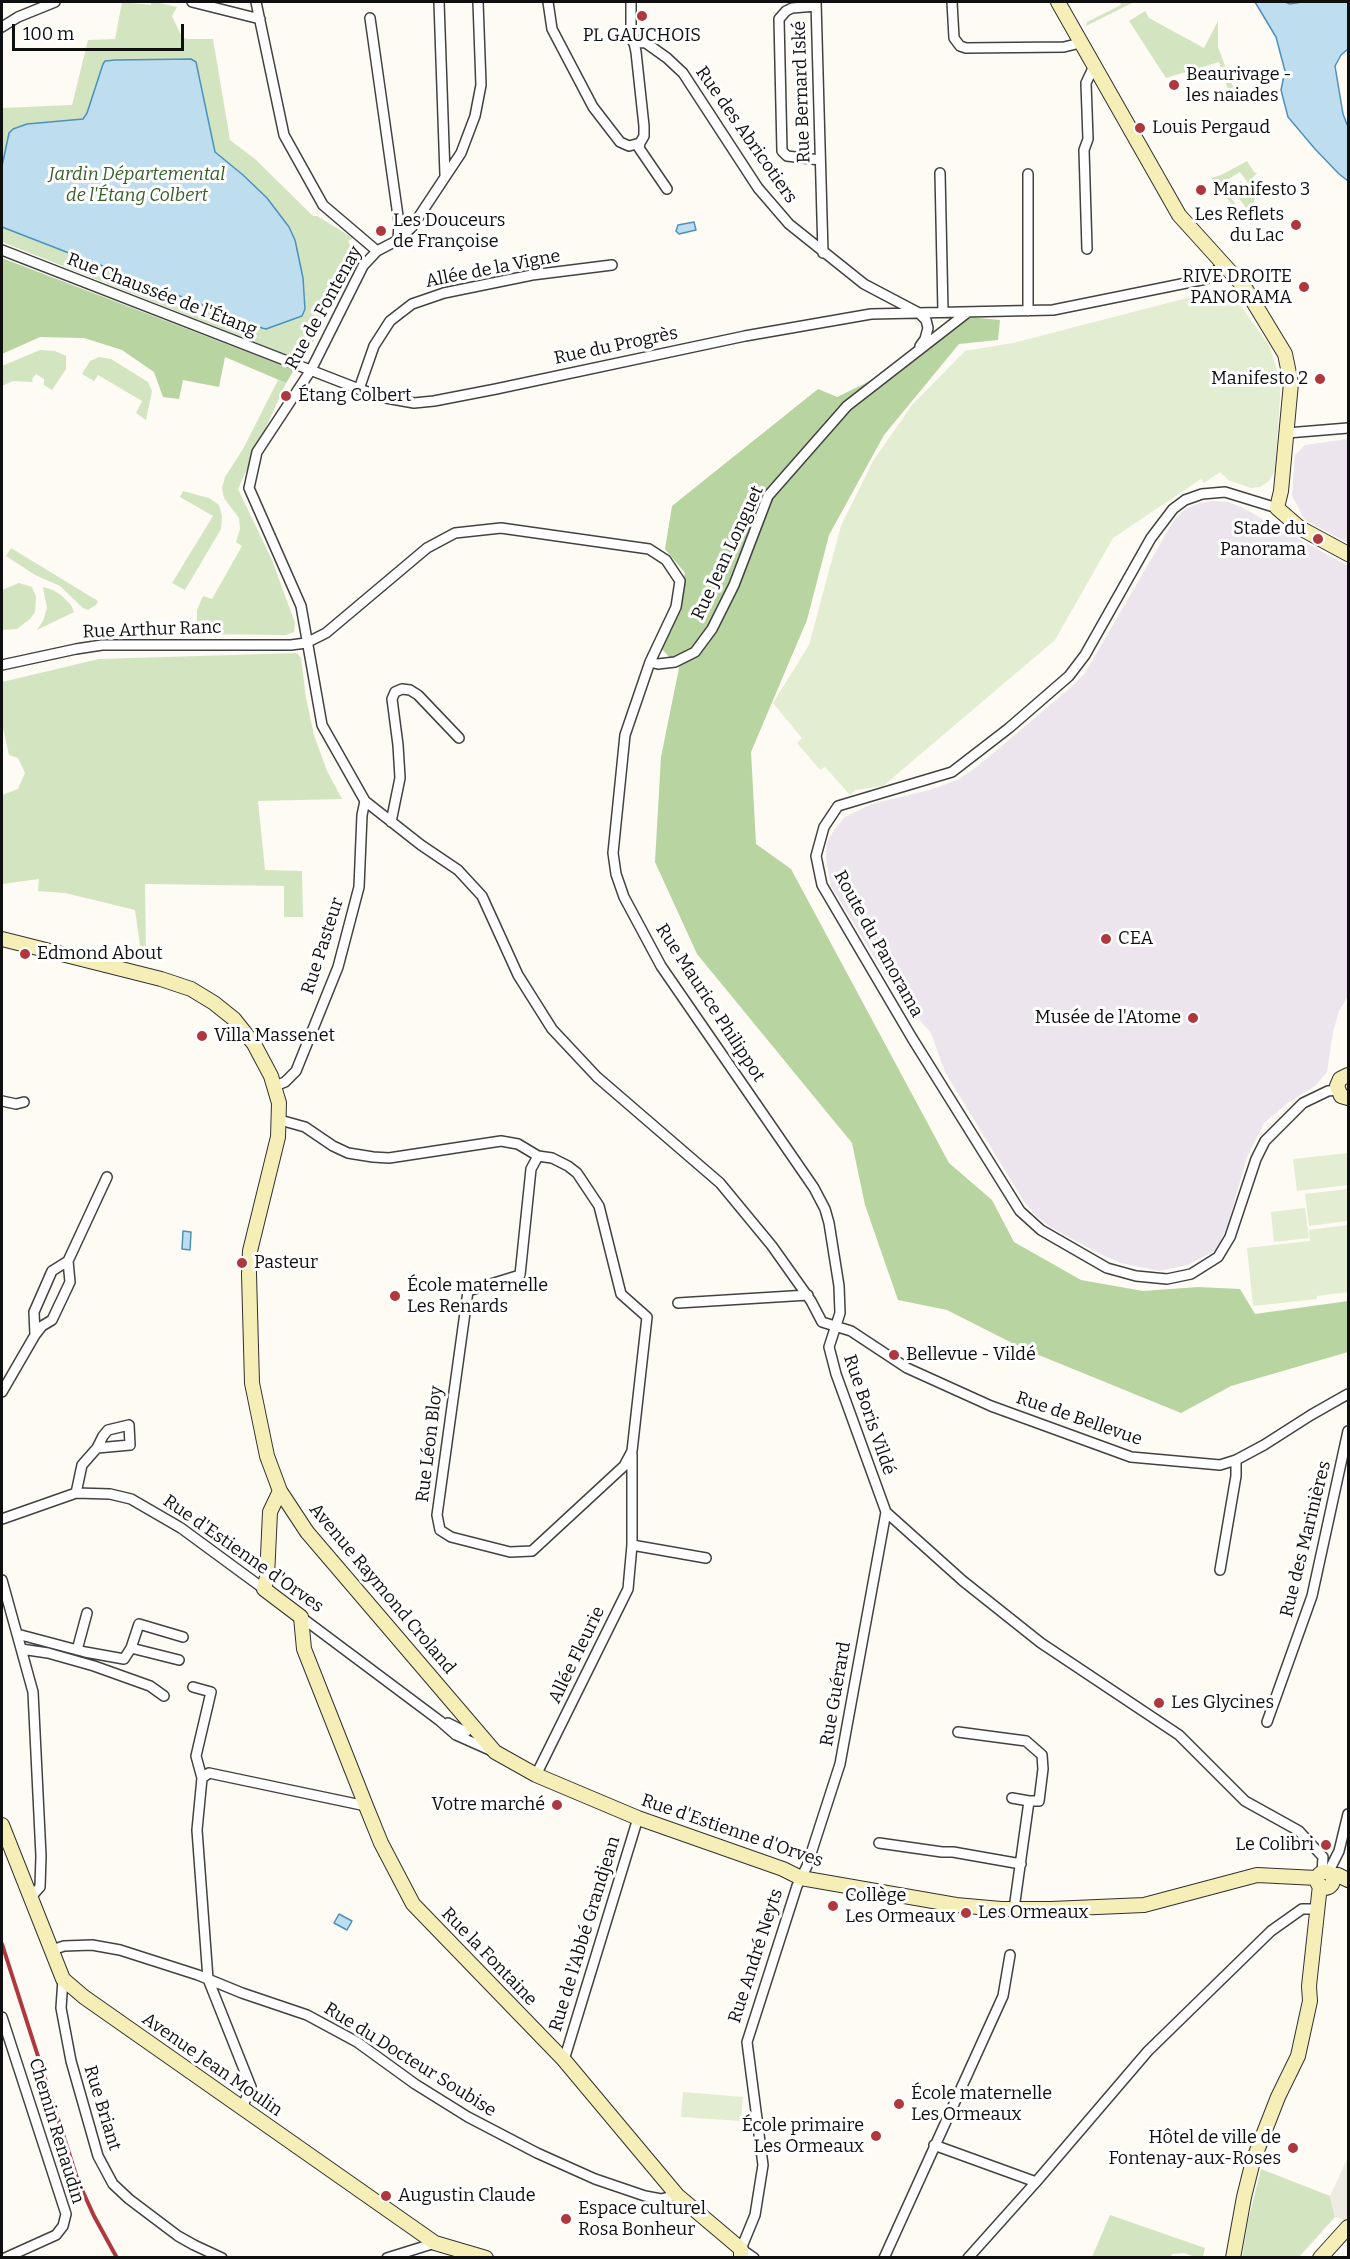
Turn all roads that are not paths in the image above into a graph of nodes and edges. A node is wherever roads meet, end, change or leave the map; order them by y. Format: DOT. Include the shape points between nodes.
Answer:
graph roads {
  1 [pos="55,2"];
  2 [pos="192,2"];
  3 [pos="256,2"];
  4 [pos="440,2"];
  5 [pos="478,2"];
  6 [pos="548,2"];
  7 [pos="631,2"];
  8 [pos="952,2"];
  9 [pos="1058,2"];
  10 [pos="816,4"];
  11 [pos="370,18"];
  12 [pos="260,20"];
  13 [pos="2,27"];
  14 [pos="633,42"];
  15 [pos="1080,43"];
  16 [pos="1094,66"];
  17 [pos="640,143"];
  18 [pos="820,160"];
  19 [pos="940,173"];
  20 [pos="1028,174"];
  21 [pos="445,175"];
  22 [pos="667,189"];
  23 [pos="398,240"];
  24 [pos="1087,249"];
  25 [pos="2,250"];
  26 [pos="377,250"];
  27 [pos="823,253"];
  28 [pos="612,265"];
  29 [pos="1223,265"];
  30 [pos="871,288"];
  31 [pos="888,298"];
  32 [pos="1028,311"];
  33 [pos="939,312"];
  34 [pos="968,312"];
  35 [pos="919,313"];
  36 [pos="886,314"];
  37 [pos="932,340"];
  38 [pos="915,354"];
  39 [pos="311,370"];
  40 [pos="359,389"];
  41 [pos="1348,428"];
  42 [pos="1287,433"];
  43 [pos="1277,508"];
  44 [pos="1348,554"];
  45 [pos="306,643"];
  46 [pos="650,662"];
  47 [pos="2,665"];
  48 [pos="459,738"];
  49 [pos="365,801"];
  50 [pos="391,822"];
  51 [pos="2,939"];
  52 [pos="1348,1075"];
  53 [pos="275,1086"];
  54 [pos="1343,1094"];
  55 [pos="2,1101"];
  56 [pos="24,1102"];
  57 [pos="280,1120"];
  58 [pos="538,1156"];
  59 [pos="107,1177"];
  60 [pos="68,1261"];
  61 [pos="808,1296"];
  62 [pos="678,1303"];
  63 [pos="836,1327"];
  64 [pos="35,1335"];
  65 [pos="2,1392"];
  66 [pos="1348,1394"];
  67 [pos="1348,1431"];
  68 [pos="97,1448"];
  69 [pos="632,1451"];
  70 [pos="1236,1460"];
  71 [pos="280,1491"];
  72 [pos="76,1493"];
  73 [pos="886,1512"];
  74 [pos="2,1519"];
  75 [pos="632,1545"];
  76 [pos="706,1558"];
  77 [pos="1220,1570"];
  78 [pos="2,1580"];
  79 [pos="264,1589"];
  80 [pos="87,1613"];
  81 [pos="301,1617"];
  82 [pos="17,1634"];
  83 [pos="183,1637"];
  84 [pos="131,1648"];
  85 [pos="21,1649"];
  86 [pos="77,1650"];
  87 [pos="179,1660"];
  88 [pos="193,1688"];
  89 [pos="164,1696"];
  90 [pos="440,1721"];
  91 [pos="1267,1722"];
  92 [pos="471,1723"];
  93 [pos="958,1732"];
  94 [pos="495,1752"];
  95 [pos="536,1775"];
  96 [pos="202,1778"];
  97 [pos="1012,1798"];
  98 [pos="1029,1801"];
  99 [pos="366,1806"];
  100 [pos="1348,1814"];
  101 [pos="638,1818"];
  102 [pos="2,1825"];
  103 [pos="879,1843"];
  104 [pos="1335,1856"];
  105 [pos="1323,1857"];
  106 [pos="1021,1864"];
  107 [pos="1324,1877"];
  108 [pos="801,1878"];
  109 [pos="1348,1880"];
  110 [pos="31,1898"];
  111 [pos="1014,1909"];
  112 [pos="1316,1909"];
  113 [pos="52,1950"];
  114 [pos="1010,1955"];
  115 [pos="63,1978"];
  116 [pos="208,1979"];
  117 [pos="2,2017"];
  118 [pos="564,2060"];
  119 [pos="242,2108"];
  120 [pos="934,2145"];
  121 [pos="1036,2182"];
  122 [pos="677,2195"];
  123 [pos="1348,2227"];
  124 [pos="435,2243"];
  125 [pos="741,2253"];
  126 [pos="5,2258"];
  127 [pos="222,2258"];
  128 [pos="387,2258"];
  129 [pos="486,2258"];
  130 [pos="754,2258"];
  131 [pos="884,2258"];
  132 [pos="968,2258"];
  133 [pos="1233,2258"];
  134 [pos="1320,2258"];
  1 -- 13 [label="street"];
  2 -- 12 [label="street"];
  3 -- 12 [label="street, Rue de Fontenay"];
  4 -- 21 [label="street"];
  5 -- 21 [label="street" via="481,85 461,153"];
  6 -- 17 [label="street" via="552,29 592,107 620,142 629,146"];
  7 -- 14 [label="street"];
  8 -- 15 [label="street" via="954,38 966,48 1064,48"];
  9 -- 15 [label="main road"];
  10 -- 18 [label="street, Rue Bernard Iské"];
  10 -- 18 [label="street" via="792,8 779,19 782,151 787,156"];
  11 -- 23 [label="street" via="399,222"];
  12 -- 26 [label="street, Rue de Fontenay" via="284,135 323,204"];
  14 -- 17 [label="street" via="644,126"];
  14 -- 27 [label="street, Rue des Abricotiers" via="646,43 683,73 758,188 789,224"];
  15 -- 16 [label="main road"];
  16 -- 24 [label="street" via="1086,83"];
  16 -- 29 [label="main road" via="1179,215"];
  17 -- 22 [label="street" via="639,148"];
  18 -- 27 [label="street, Rue Bernard Iské"];
  19 -- 33 [label="street"];
  20 -- 32 [label="street"];
  21 -- 23 [label="street"];
  23 -- 26 [label="street"];
  25 -- 39 [label="street, Rue Chaussée de l'Étang"];
  26 -- 39 [label="street, Rue de Fontenay" via="363,266"];
  27 -- 30 [label="street, Rue des Abricotiers"];
  28 -- 40 [label="street, Allée de la Vigne" via="532,275 444,293 411,304 390,321 374,346"];
  29 -- 32 [label="street" via="1206,279 1053,310"];
  29 -- 42 [label="main road" via="1245,288 1285,354 1291,384"];
  30 -- 31 [label="street, Rue des Abricotiers"];
  30 -- 36 [label="street"];
  31 -- 35 [label="street, Rue des Abricotiers"];
  31 -- 36 [label="street"];
  32 -- 34 [label="street"];
  33 -- 34 [label="street"];
  33 -- 35 [label="street, Rue du Progrès"];
  33 -- 37 [label="street"];
  34 -- 37 [label="street, Rue Jean Longuet"];
  35 -- 36 [label="street, Rue du Progrès"];
  35 -- 38 [label="street" via="928,328"];
  36 -- 40 [label="street, Rue du Progrès" via="734,338 434,401 414,403"];
  37 -- 38 [label="street, Rue Jean Longuet"];
  38 -- 46 [label="street, Rue Jean Longuet" via="847,406 768,496 734,585 712,629 695,652 675,662"];
  39 -- 40 [label="street, Rue du Progrès"];
  39 -- 45 [label="street, Rue de Fontenay" via="258,452 249,488 301,606"];
  41 -- 42 [label="street"];
  42 -- 43 [label="main road"];
  43 -- 44 [label="main road" via="1300,528"];
  43 -- 54 [label="street, Route du Panorama" via="1225,492 1202,494 1173,509 1069,676 952,772 838,806 824,827 816,856 822,885 1020,1211 1041,1230 1107,1268 1167,1279 1191,1274 1218,1257 1230,1238 1265,1141 1304,1103 1328,1091"];
  45 -- 46 [label="street, Rue Maurice Philippot" via="326,633 427,548 454,533 501,528 649,549 666,561 680,581 676,607"];
  45 -- 47 [label="street, Rue Arthur Ranc" via="102,645"];
  45 -- 49 [label="street, Rue de Fontenay" via="322,725"];
  46 -- 63 [label="street, Rue Maurice Philippot" via="625,735 614,852 616,874 661,966 825,1209 839,1287"];
  48 -- 50 [label="street" via="418,695 410,690 396,692 392,699 400,778"];
  49 -- 50 [label="street"];
  49 -- 53 [label="street, Rue Pasteur" via="359,887 338,967 296,1071"];
  50 -- 61 [label="street" via="458,870 482,896 518,975 552,1029 597,1077 720,1183"];
  51 -- 53 [label="main road, Avenue Raymond Croland" via="191,989 234,1019 254,1044"];
  52 -- 54 [label="main road" via="1340,1079"];
  53 -- 57 [label="main road, Avenue Raymond Croland"];
  55 -- 56 [label="street"];
  57 -- 58 [label="street" via="305,1127 348,1153 373,1157 501,1141 518,1144"];
  57 -- 71 [label="main road, Avenue Raymond Croland" via="250,1251 249,1274 252,1383 267,1456"];
  58 -- 69 [label="street, Rue Léon Bloy" via="552,1158 577,1173 599,1206 621,1294 647,1317"];
  58 -- 69 [label="street, Rue Léon Bloy" via="531,1168 520,1275 468,1291 437,1515 440,1530 451,1537 510,1552 532,1551 624,1466"];
  59 -- 60 [label="street"];
  60 -- 64 [label="street" via="70,1282 52,1320"];
  60 -- 64 [label="street" via="52,1271 34,1312"];
  61 -- 62 [label="street"];
  61 -- 63 [label="street" via="822,1322"];
  63 -- 70 [label="street, Rue de Bellevue" via="851,1331 907,1368 991,1406 1131,1457 1221,1465"];
  63 -- 73 [label="street, Rue Boris Vildé" via="830,1347 836,1374"];
  64 -- 65 [label="street"];
  66 -- 70 [label="street, Rue de Bellevue"];
  67 -- 91 [label="street, Rue des Marinières" via="1312,1596"];
  68 -- 72 [label="street" via="82,1465"];
  69 -- 75 [label="street, Allée Fleurie"];
  70 -- 77 [label="street"];
  71 -- 79 [label="main road" via="270,1512"];
  71 -- 92 [label="main road, Avenue Raymond Croland" via="307,1532"];
  72 -- 74 [label="street, Rue d'Estienne d'Orves"];
  72 -- 79 [label="street, Rue d'Estienne d'Orves" via="131,1499 181,1528"];
  73 -- 105 [label="street, Rue Boris Vildé" via="963,1581 1041,1642 1179,1735 1245,1801 1299,1831"];
  73 -- 108 [label="street, Rue Guérard" via="840,1764"];
  75 -- 76 [label="street"];
  75 -- 95 [label="street, Allée Fleurie" via="628,1589"];
  78 -- 82 [label="street"];
  79 -- 81 [label="main road, Rue d'Estienne d'Orves"];
  80 -- 86 [label="street"];
  81 -- 90 [label="street, Rue d'Estienne d'Orves"];
  81 -- 99 [label="main road, Rue la Fontaine" via="304,1649"];
  82 -- 85 [label="street"];
  82 -- 86 [label="street"];
  83 -- 84 [label="street" via="139,1624"];
  84 -- 86 [label="street" via="124,1659"];
  84 -- 87 [label="street"];
  85 -- 89 [label="street" via="94,1666 150,1686"];
  85 -- 110 [label="street" via="33,1692 41,1856 40,1887"];
  88 -- 96 [label="street" via="211,1692 196,1756"];
  90 -- 92 [label="street, Rue d'Estienne d'Orves" via="466,1732"];
  90 -- 94 [label="street, Rue d'Estienne d'Orves" via="456,1735"];
  92 -- 94 [label="main road, Avenue Raymond Croland"];
  93 -- 98 [label="street" via="1026,1742 1042,1755 1039,1801"];
  94 -- 95 [label="main road, Rue d'Estienne d'Orves"];
  95 -- 101 [label="main road, Rue d'Estienne d'Orves"];
  96 -- 99 [label="street" via="209,1773"];
  96 -- 116 [label="street" via="197,1830"];
  97 -- 98 [label="street"];
  98 -- 106 [label="street"];
  99 -- 118 [label="main road, Rue la Fontaine" via="413,1904"];
  100 -- 104 [label="street"];
  101 -- 108 [label="main road, Rue d'Estienne d'Orves"];
  101 -- 118 [label="street, Rue de l'Abbé Grandjean"];
  102 -- 110 [label="main road, Avenue Jean Moulin"];
  103 -- 106 [label="street"];
  104 -- 105 [label="street"];
  104 -- 107 [label="street"];
  105 -- 107 [label="street"];
  106 -- 111 [label="street"];
  107 -- 109 [label="main road, Rue d'Estienne d'Orves" via="1338,1875"];
  107 -- 111 [label="main road, Rue d'Estienne d'Orves" via="1257,1875 1144,1905"];
  107 -- 112 [label="main road"];
  108 -- 111 [label="main road, Rue d'Estienne d'Orves" via="956,1905"];
  108 -- 125 [label="street, Rue André Neyts" via="747,2042 763,2165 755,2215"];
  110 -- 113 [label="main road, Avenue Jean Moulin"];
  112 -- 121 [label="street" via="1302,1909 1271,1931 1148,2051"];
  112 -- 133 [label="main road" via="1310,2001 1298,2056 1253,2162"];
  113 -- 115 [label="main road, Avenue Jean Moulin"];
  113 -- 116 [label="street, Rue du Docteur Soubise" via="92,1944"];
  114 -- 120 [label="street" via="1003,1996"];
  115 -- 119 [label="main road, Avenue Jean Moulin" via="84,1997"];
  115 -- 127 [label="street, Rue Briant" via="61,2008 71,2061 98,2156 113,2184 178,2236"];
  116 -- 119 [label="street" via="251,2087"];
  116 -- 122 [label="street, Rue du Docteur Soubise" via="307,2015 468,2117 537,2153 645,2196 661,2199"];
  117 -- 126 [label="street, Chemin Renaudin" via="66,2214 56,2235"];
  118 -- 122 [label="main road, Rue la Fontaine"];
  119 -- 124 [label="main road, Avenue Jean Moulin"];
  120 -- 121 [label="street"];
  120 -- 131 [label="street"];
  121 -- 132 [label="street"];
  122 -- 125 [label="main road, Rue la Fontaine"];
  123 -- 134 [label="main road"];
  124 -- 128 [label="street"];
  124 -- 129 [label="main road, Avenue Jean Moulin"];
  125 -- 130 [label="street, Rue la Fontaine"];
}
